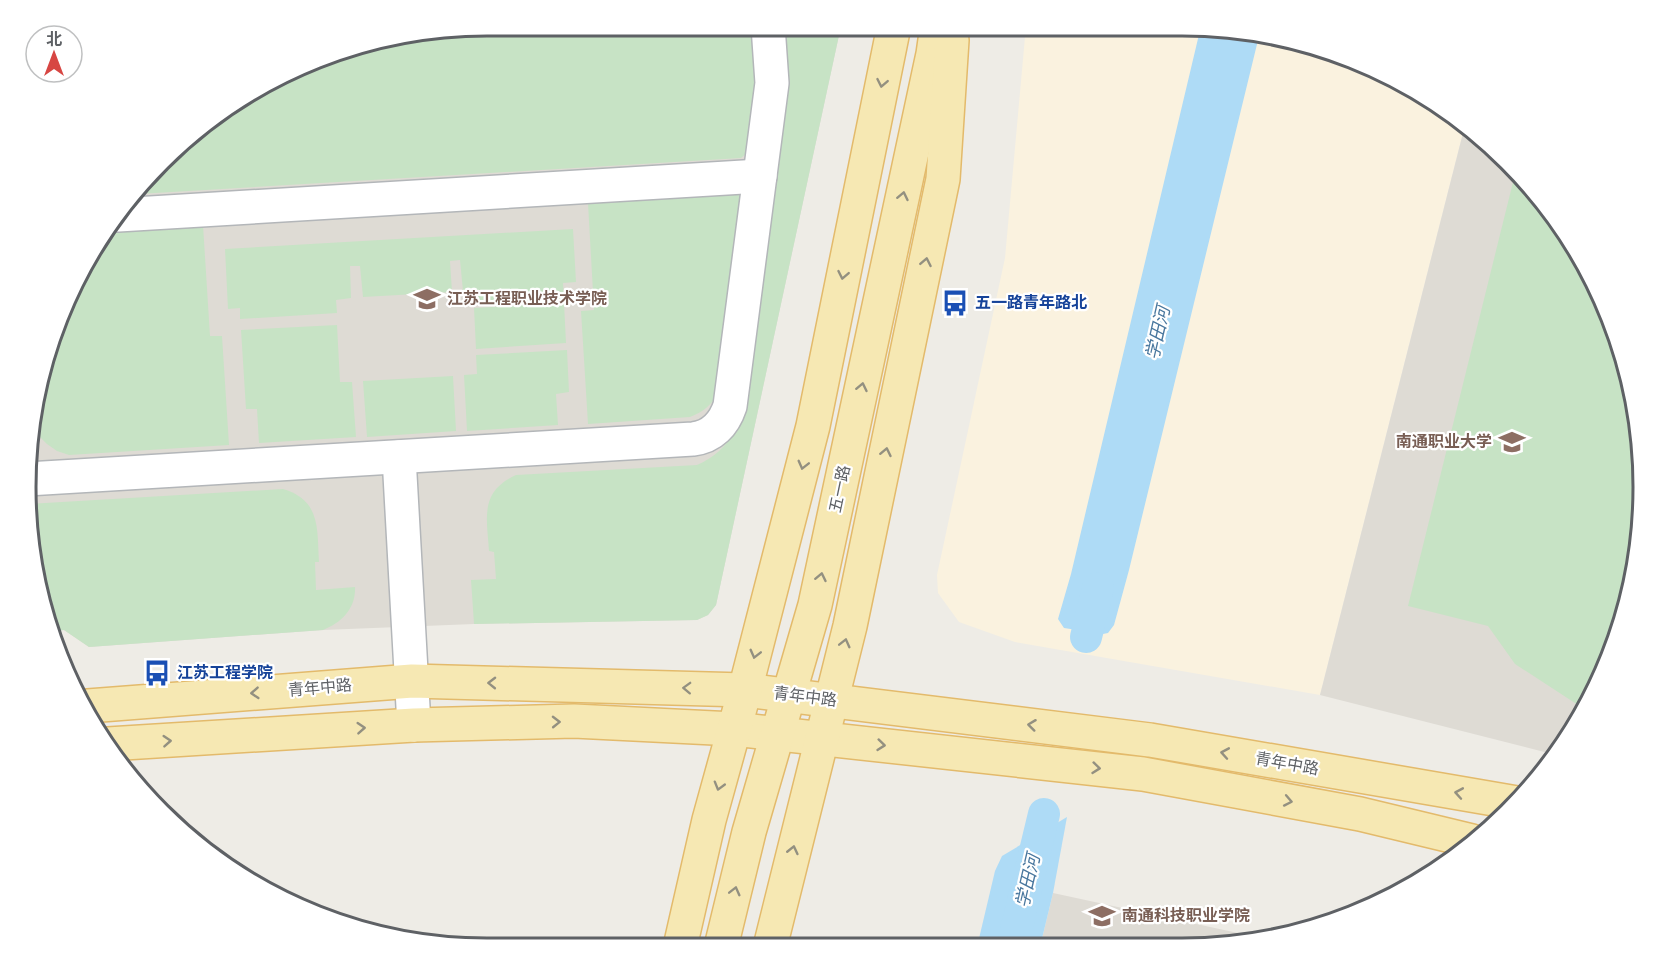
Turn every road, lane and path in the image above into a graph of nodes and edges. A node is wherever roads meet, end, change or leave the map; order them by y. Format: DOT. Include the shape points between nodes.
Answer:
graph roads {
  1 [pos="769,36"];
  2 [pos="892,36"];
  3 [pos="936,36"];
  4 [pos="952,36"];
  5 [pos="760,176"];
  6 [pos="127,214"];
  7 [pos="399,457"];
  8 [pos="36,478"];
  9 [pos="412,681"];
  10 [pos="745,690"];
  11 [pos="789,694"];
  12 [pos="831,700"];
  13 [pos="93,706"];
  14 [pos="414,725"];
  15 [pos="734,729"];
  16 [pos="777,733"];
  17 [pos="823,738"];
  18 [pos="116,744"];
  19 [pos="1506,801"];
  20 [pos="1464,839"];
  21 [pos="682,938"];
  22 [pos="723,938"];
  23 [pos="772,938"];
  1 -- 5 [label="street" via="772,83"];
  2 -- 10 [label="main road, one-way" via="813,426"];
  11 -- 3 [label="main road, 五一路, one-way" via="815,605"];
  12 -- 4 [label="main road, one-way" via="850,626 943,179"];
  5 -- 6 [label="street"];
  5 -- 7 [label="street" via="730,406 721,425 711,434 700,438"];
  7 -- 8 [label="street"];
  7 -- 9 [label="street"];
  10 -- 9 [label="main road, 青年中路, one-way"];
  9 -- 13 [label="main road, 青年中路, one-way"];
  9 -- 14 [label="street"];
  10 -- 11 [label="main road, 青年中路"];
  10 -- 15 [label="main road"];
  11 -- 12 [label="main road, 青年中路"];
  11 -- 16 [label="main road, 五一路"];
  12 -- 17 [label="main road"];
  19 -- 12 [label="main road, 青年中路, one-way" via="1150,740"];
  14 -- 15 [label="main road, one-way" via="574,721"];
  18 -- 14 [label="main road, one-way"];
  15 -- 16 [label="main road"];
  15 -- 21 [label="main road, one-way"];
  16 -- 17 [label="main road"];
  22 -- 16 [label="main road, 五一路, one-way"];
  17 -- 20 [label="main road, one-way" via="1143,774 1360,814"];
  23 -- 17 [label="main road, one-way"];
}
